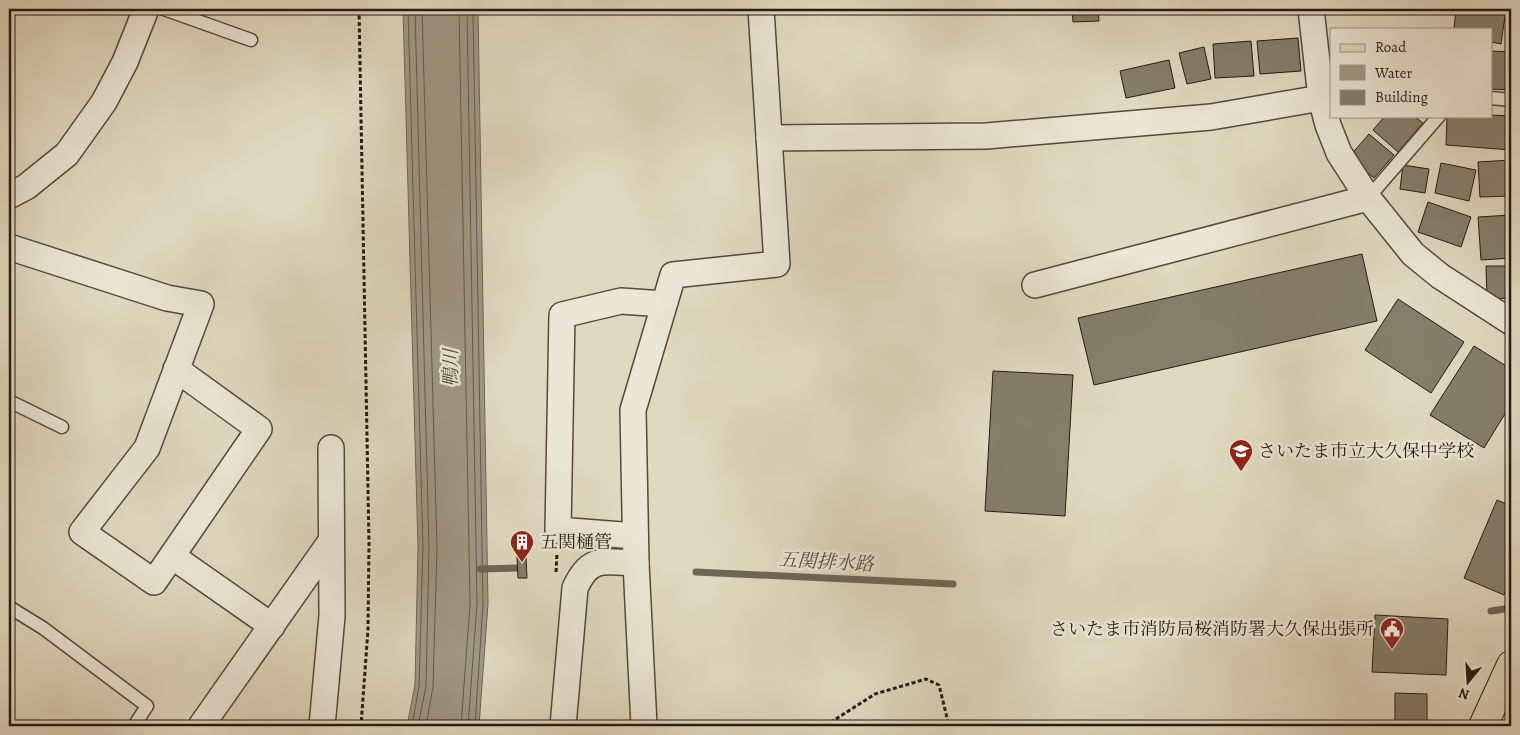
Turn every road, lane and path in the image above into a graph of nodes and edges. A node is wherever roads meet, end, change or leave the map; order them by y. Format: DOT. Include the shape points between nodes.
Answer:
graph roads {
  1 [pos="146,9"];
  2 [pos="164,9"];
  3 [pos="359,9"];
  4 [pos="761,9"];
  5 [pos="1311,9"];
  6 [pos="251,40"];
  7 [pos="1321,98"];
  8 [pos="1492,98"];
  9 [pos="1511,100"];
  10 [pos="1437,118"];
  11 [pos="769,138"];
  12 [pos="9,196"];
  13 [pos="1368,198"];
  14 [pos="9,247"];
  15 [pos="1035,285"];
  16 [pos="664,304"];
  17 [pos="1511,322"];
  18 [pos="176,369"];
  19 [pos="9,400"];
  20 [pos="62,426"];
  21 [pos="331,448"];
  22 [pos="635,536"];
  23 [pos="331,541"];
  24 [pos="172,556"];
  25 [pos="636,563"];
  26 [pos="9,607"];
  27 [pos="272,626"];
  28 [pos="1511,665"];
  29 [pos="134,726"];
  30 [pos="201,726"];
  31 [pos="322,726"];
  32 [pos="361,726"];
  33 [pos="563,726"];
  34 [pos="644,726"];
  35 [pos="825,726"];
  36 [pos="949,726"];
  37 [pos="1484,726"];
  1 -- 12 [label="street" via="125,62 104,102 67,154 26,187"];
  2 -- 6 [label="lane"];
  3 -- 32 [label="path" via="370,543"];
  4 -- 11 [label="street"];
  5 -- 7 [label="street"];
  7 -- 11 [label="street" via="1211,117 986,136"];
  7 -- 13 [label="street" via="1338,153"];
  8 -- 9 [label="lane"];
  10 -- 13 [label="lane"];
  11 -- 16 [label="street" via="777,264 673,275"];
  13 -- 15 [label="street"];
  13 -- 17 [label="street" via="1413,254 1440,276"];
  14 -- 18 [label="street" via="167,298 201,304"];
  16 -- 22 [label="street" via="633,410"];
  16 -- 22 [label="street" via="621,301 562,315 558,530"];
  18 -- 24 [label="street" via="259,429"];
  18 -- 24 [label="street" via="147,448 82,532 154,582"];
  19 -- 20 [label="lane"];
  21 -- 23 [label="street"];
  22 -- 25 [label="street"];
  23 -- 27 [label="street"];
  23 -- 31 [label="street" via="332,616"];
  24 -- 27 [label="street"];
  25 -- 33 [label="street" via="600,562 589,566 575,588"];
  25 -- 34 [label="street"];
  26 -- 29 [label="lane" via="43,628 147,706"];
  27 -- 30 [label="street"];
  28 -- 37 [label="main road"];
  35 -- 36 [label="path" via="875,694 926,679 939,686"];
}
